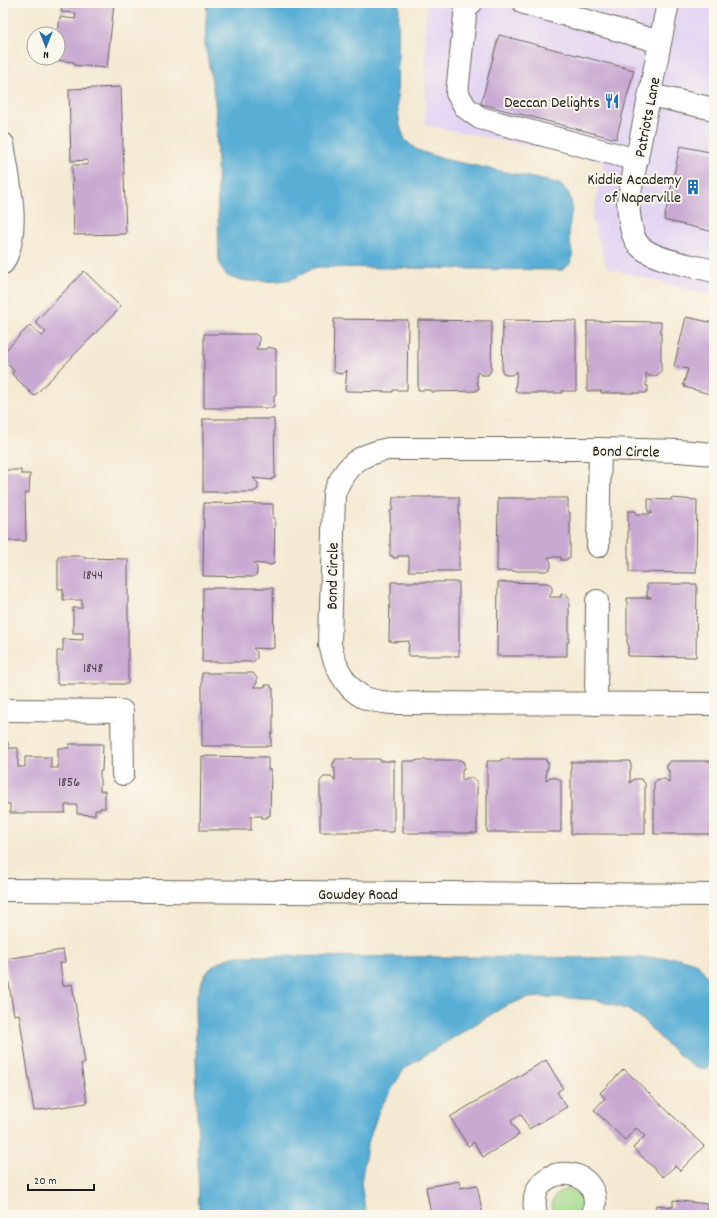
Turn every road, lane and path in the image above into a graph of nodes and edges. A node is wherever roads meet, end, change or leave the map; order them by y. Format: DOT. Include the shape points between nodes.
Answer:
graph roads {
  1 [pos="471,3"];
  2 [pos="524,3"];
  3 [pos="668,3"];
  4 [pos="660,42"];
  5 [pos="650,94"];
  6 [pos="714,108"];
  7 [pos="3,144"];
  8 [pos="637,160"];
  9 [pos="3,263"];
  10 [pos="714,271"];
  11 [pos="600,449"];
  12 [pos="714,454"];
  13 [pos="598,546"];
  14 [pos="597,601"];
  15 [pos="596,704"];
  16 [pos="714,704"];
  17 [pos="3,710"];
  18 [pos="123,774"];
  19 [pos="3,890"];
  20 [pos="714,895"];
  21 [pos="536,1215"];
  22 [pos="593,1215"];
  1 -- 8 [label="street" via="466,6 457,93 466,108 480,118"];
  2 -- 4 [label="street"];
  3 -- 4 [label="street, Patriots Lane"];
  4 -- 5 [label="street, Patriots Lane"];
  5 -- 6 [label="street"];
  5 -- 8 [label="street, Patriots Lane"];
  7 -- 9 [label="street" via="12,204 12,226 10,244"];
  8 -- 10 [label="street, Patriots Lane" via="628,202 630,226 638,244 662,258"];
  11 -- 12 [label="street, Bond Circle"];
  11 -- 13 [label="street"];
  11 -- 15 [label="street, Bond Circle" via="388,449 356,460 345,472 334,494 330,644 340,674 363,697 374,701"];
  14 -- 15 [label="street"];
  15 -- 16 [label="street, Bond Circle"];
  17 -- 18 [label="street" via="122,711"];
  19 -- 20 [label="street, Gowdey Road"];
  21 -- 22 [label="street" via="535,1195 540,1186 551,1176 566,1173 576,1175 591,1187 595,1196"];
}
